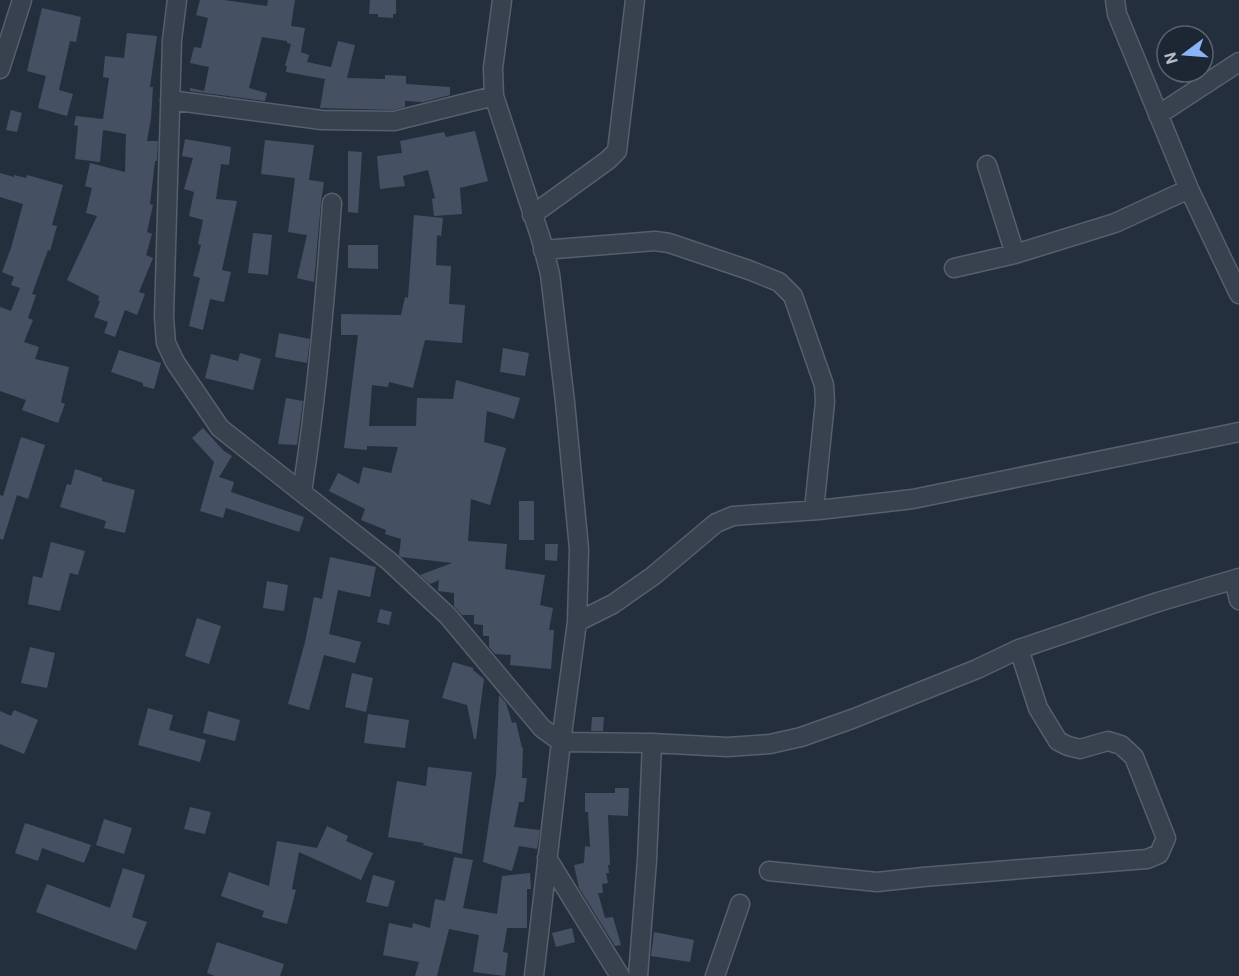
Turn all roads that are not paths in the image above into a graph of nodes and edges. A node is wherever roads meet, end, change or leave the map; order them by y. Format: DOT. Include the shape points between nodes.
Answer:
graph roads {
  1 [pos="22,0"];
  2 [pos="177,0"];
  3 [pos="502,0"];
  4 [pos="635,0"];
  5 [pos="1115,0"];
  6 [pos="1239,62"];
  7 [pos="0,69"];
  8 [pos="494,96"];
  9 [pos="170,100"];
  10 [pos="1158,115"];
  11 [pos="987,165"];
  12 [pos="1189,189"];
  13 [pos="332,203"];
  14 [pos="532,215"];
  15 [pos="543,250"];
  16 [pos="1016,254"];
  17 [pos="954,268"];
  18 [pos="1239,294"];
  19 [pos="1239,432"];
  20 [pos="302,492"];
  21 [pos="814,510"];
  22 [pos="1237,579"];
  23 [pos="1239,600"];
  24 [pos="577,622"];
  25 [pos="1019,649"];
  26 [pos="561,742"];
  27 [pos="652,743"];
  28 [pos="548,858"];
  29 [pos="769,871"];
  30 [pos="740,904"];
  31 [pos="534,976"];
  32 [pos="620,976"];
  33 [pos="638,976"];
  34 [pos="715,976"];
  1 -- 7 [label="street"];
  2 -- 9 [label="street"];
  3 -- 8 [label="street" via="493,68"];
  4 -- 14 [label="street" via="617,151"];
  5 -- 10 [label="street" via="1117,14"];
  6 -- 10 [label="street"];
  8 -- 9 [label="street" via="394,121 322,120"];
  8 -- 14 [label="street"];
  9 -- 20 [label="street" via="166,343 220,428"];
  10 -- 12 [label="street"];
  11 -- 16 [label="street"];
  12 -- 16 [label="street" via="1115,223"];
  12 -- 18 [label="street"];
  13 -- 20 [label="street" via="323,328"];
  14 -- 15 [label="street"];
  15 -- 21 [label="street" via="669,243 787,288 824,386"];
  15 -- 24 [label="street" via="550,274 579,549"];
  16 -- 17 [label="street"];
  19 -- 21 [label="street" via="913,499"];
  20 -- 26 [label="street" via="389,561 448,616 542,728"];
  21 -- 24 [label="street" via="733,516 716,523 654,576"];
  22 -- 23 [label="street"];
  22 -- 25 [label="street"];
  24 -- 26 [label="street"];
  25 -- 27 [label="street" via="801,737 727,747"];
  25 -- 29 [label="street" via="1038,708 1058,741 1080,749 1108,741 1121,745 1134,757 1166,838 1159,854 1147,859 876,882"];
  26 -- 27 [label="street"];
  26 -- 28 [label="street"];
  27 -- 33 [label="street"];
  28 -- 31 [label="street"];
  28 -- 32 [label="street"];
  30 -- 34 [label="street"];
}
